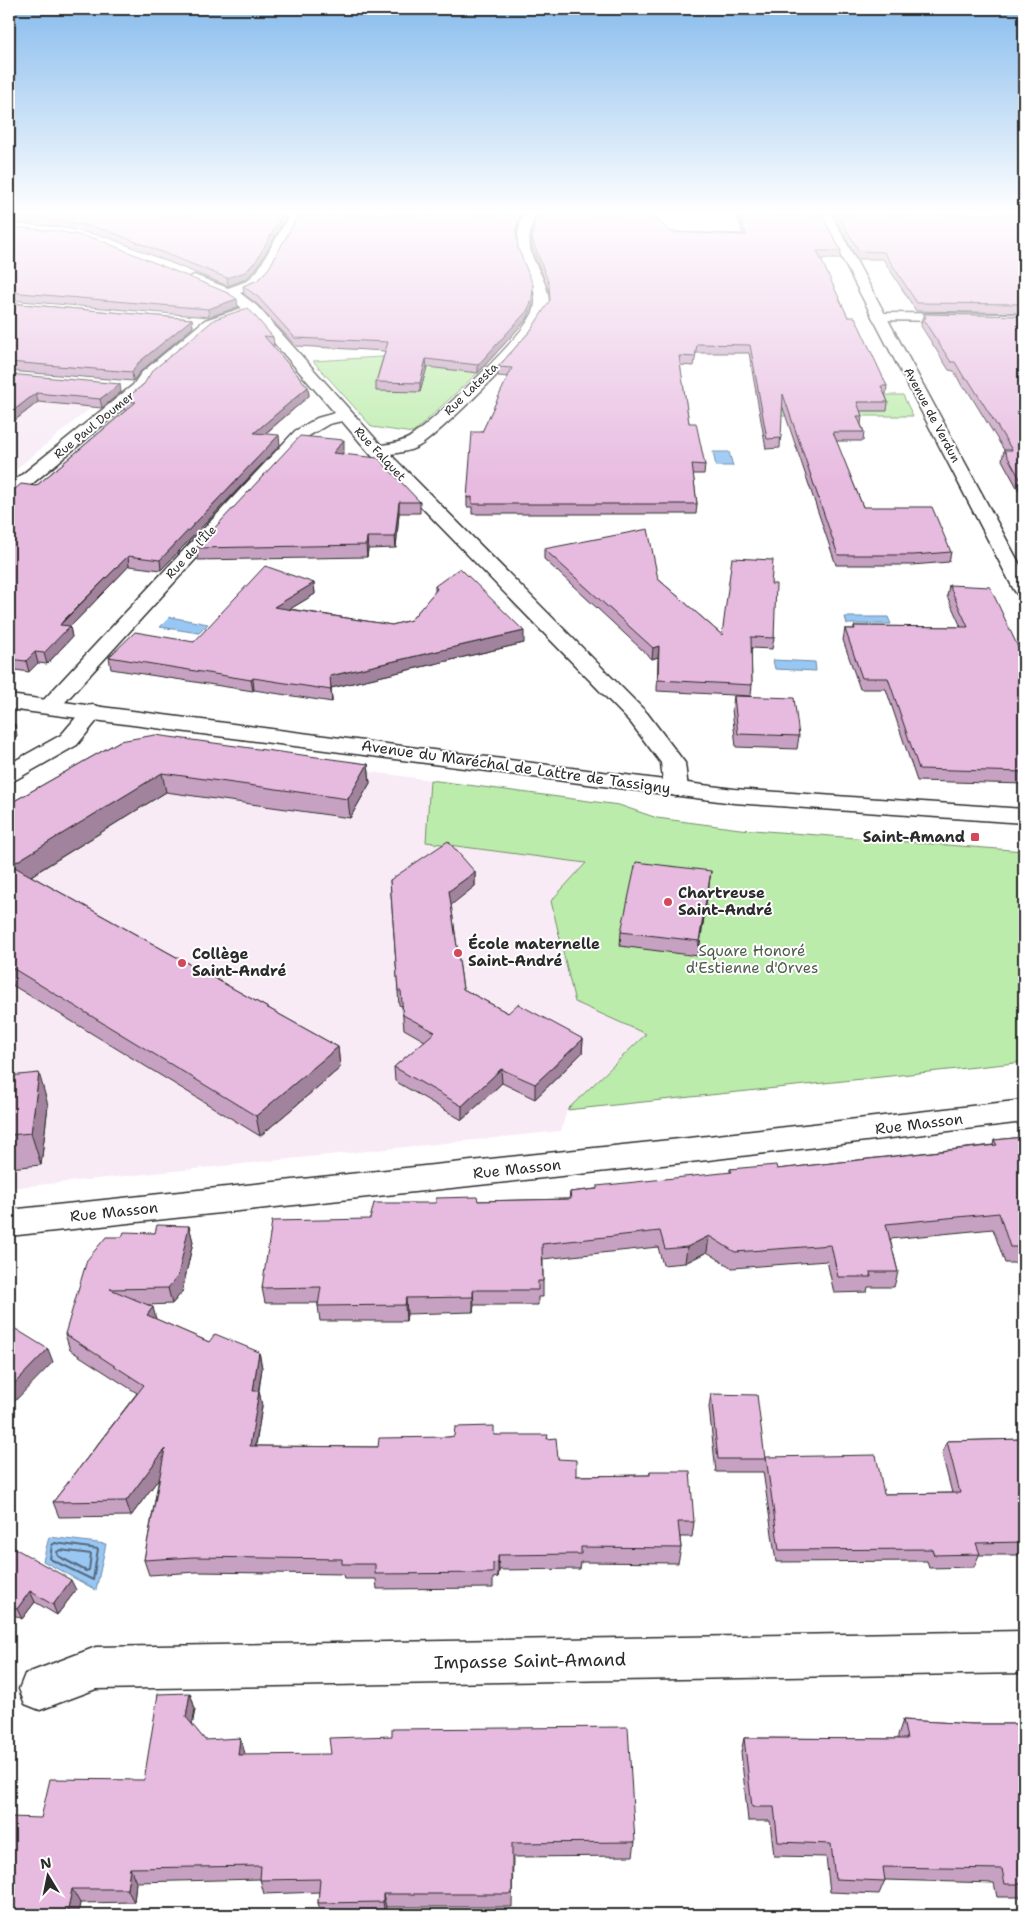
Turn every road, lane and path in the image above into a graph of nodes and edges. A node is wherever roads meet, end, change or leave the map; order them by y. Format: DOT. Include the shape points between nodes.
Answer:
graph roads {
  1 [pos="244,304"];
  2 [pos="541,304"];
  3 [pos="872,304"];
  4 [pos="252,309"];
  5 [pos="879,317"];
  6 [pos="1024,318"];
  7 [pos="187,321"];
  8 [pos="210,323"];
  9 [pos="119,386"];
  10 [pos="139,388"];
  11 [pos="344,415"];
  12 [pos="376,452"];
  13 [pos="9,494"];
  14 [pos="1024,590"];
  15 [pos="9,702"];
  16 [pos="49,706"];
  17 [pos="92,712"];
  18 [pos="9,774"];
  19 [pos="676,789"];
  20 [pos="1024,816"];
  21 [pos="1024,1111"];
  22 [pos="9,1223"];
  23 [pos="1024,1652"];
  24 [pos="40,1689"];
  1 -- 4 [label="street, Rue Falquet"];
  2 -- 12 [label="street, Rue Latesta" via="535,323 516,345 418,440"];
  3 -- 5 [label="street, Avenue de Verdun"];
  4 -- 8 [label="street, Rue Paul Doumer"];
  4 -- 11 [label="street, Rue Falquet"];
  5 -- 6 [label="street"];
  5 -- 14 [label="street, Avenue de Verdun"];
  7 -- 8 [label="street"];
  8 -- 10 [label="street, Rue Paul Doumer" via="146,376"];
  9 -- 10 [label="street"];
  10 -- 13 [label="street, Rue Paul Doumer"];
  11 -- 12 [label="street, Rue Falquet"];
  11 -- 16 [label="street, Rue de l'Île" via="323,421 301,434"];
  12 -- 19 [label="street, Rue Falquet" via="639,718 673,763"];
  15 -- 16 [label="street, Avenue du Maréchal de Lattre de Tassigny"];
  16 -- 17 [label="street, Avenue du Maréchal de Lattre de Tassigny"];
  17 -- 18 [label="street" via="69,740"];
  17 -- 19 [label="street, Avenue du Maréchal de Lattre de Tassigny"];
  19 -- 20 [label="street, Avenue du Maréchal de Lattre de Tassigny"];
  21 -- 22 [label="street, Rue Masson"];
  23 -- 24 [label="street, Impasse Saint-Amand" via="96,1668"];
}
